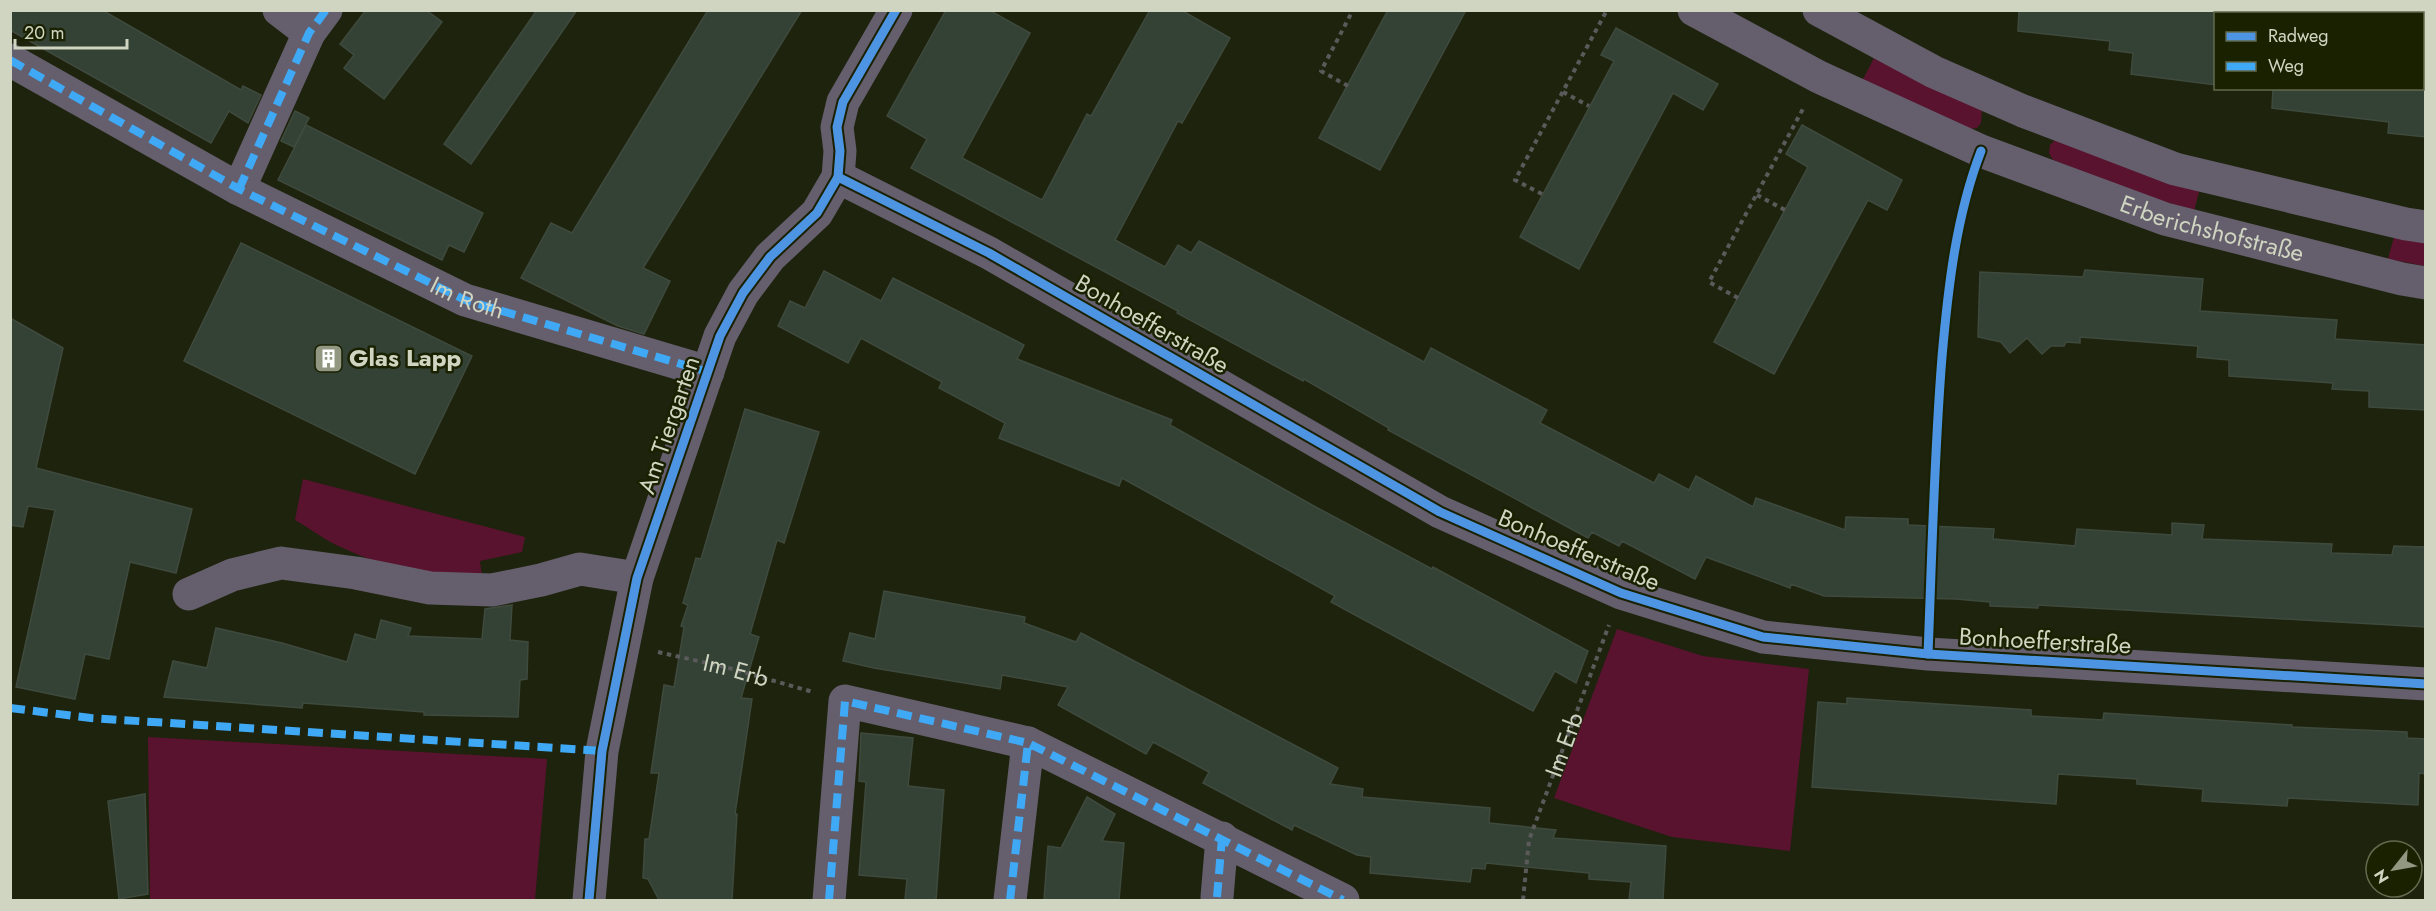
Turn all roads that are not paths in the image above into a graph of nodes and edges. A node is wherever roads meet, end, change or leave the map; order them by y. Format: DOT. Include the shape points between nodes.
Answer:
graph roads {
  1 [pos="279,10"];
  2 [pos="896,10"];
  3 [pos="1694,10"];
  4 [pos="1819,10"];
  5 [pos="317,22"];
  6 [pos="10,60"];
  7 [pos="2023,111"];
  8 [pos="2005,159"];
  9 [pos="838,177"];
  10 [pos="239,189"];
  11 [pos="2426,227"];
  12 [pos="2426,282"];
  13 [pos="708,372"];
  14 [pos="637,578"];
  15 [pos="189,594"];
  16 [pos="2426,684"];
  17 [pos="1028,743"];
  18 [pos="1222,838"];
  19 [pos="1217,897"];
  20 [pos="589,900"];
  21 [pos="829,900"];
  22 [pos="1010,900"];
  23 [pos="1343,900"];
  1 -- 5 [label="street"];
  2 -- 9 [label="street, Am Tiergarten" via="843,102 837,127"];
  3 -- 8 [label="street, Erberichshofstraße" via="1820,77"];
  4 -- 7 [label="street, Erberichshofstraße" via="1934,72"];
  5 -- 10 [label="street"];
  6 -- 10 [label="street, Im Roth"];
  7 -- 8 [label="street"];
  7 -- 11 [label="street, Erberichshofstraße" via="2175,169"];
  8 -- 12 [label="street, Erberichshofstraße" via="2165,219"];
  9 -- 13 [label="street, Am Tiergarten" via="817,213 770,256 743,292 720,336"];
  9 -- 16 [label="street, Bonhoefferstraße" via="989,254 1440,512 1621,593 1763,637 1928,654"];
  10 -- 13 [label="street, Im Roth" via="465,300"];
  13 -- 14 [label="street, Am Tiergarten"];
  14 -- 15 [label="street" via="580,568 492,590 430,588 280,563 232,575"];
  14 -- 20 [label="street, Am Tiergarten" via="602,751"];
  17 -- 18 [label="street"];
  17 -- 21 [label="street" via="845,701"];
  17 -- 22 [label="street"];
  18 -- 19 [label="street"];
  18 -- 23 [label="street"];
}
